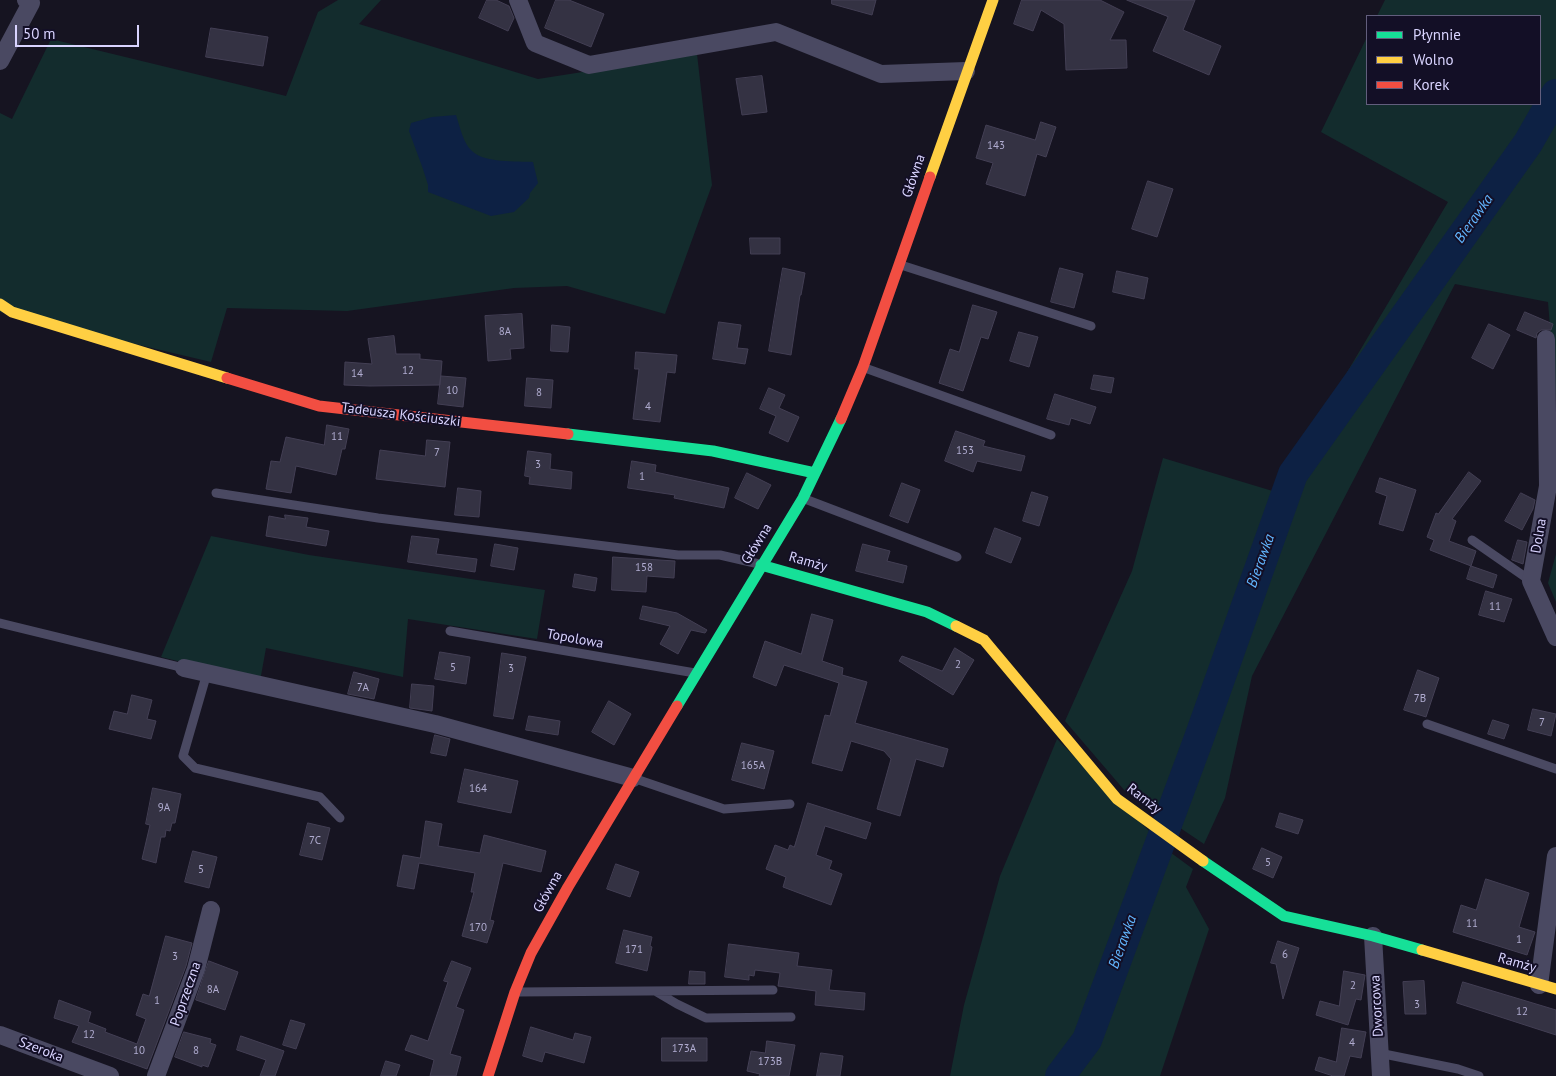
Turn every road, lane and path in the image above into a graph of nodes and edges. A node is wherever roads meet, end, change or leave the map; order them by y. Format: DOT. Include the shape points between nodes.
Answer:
graph roads {
  1 [pos="26,0"];
  2 [pos="518,0"];
  3 [pos="993,0"];
  4 [pos="0,61"];
  5 [pos="966,71"];
  6 [pos="899,264"];
  7 [pos="0,304"];
  8 [pos="1091,326"];
  9 [pos="1546,339"];
  10 [pos="863,368"];
  11 [pos="1051,435"];
  12 [pos="816,473"];
  13 [pos="216,493"];
  14 [pos="803,498"];
  15 [pos="1472,540"];
  16 [pos="957,557"];
  17 [pos="761,565"];
  18 [pos="1531,581"];
  19 [pos="0,623"];
  20 [pos="450,631"];
  21 [pos="1556,637"];
  22 [pos="184,668"];
  23 [pos="207,673"];
  24 [pos="695,673"];
  25 [pos="1427,724"];
  26 [pos="1556,769"];
  27 [pos="632,778"];
  28 [pos="790,804"];
  29 [pos="340,818"];
  30 [pos="1556,856"];
  31 [pos="211,910"];
  32 [pos="1373,936"];
  33 [pos="1548,987"];
  34 [pos="773,990"];
  35 [pos="655,991"];
  36 [pos="515,992"];
  37 [pos="791,1017"];
  38 [pos="0,1035"];
  39 [pos="1379,1053"];
  40 [pos="110,1076"];
  41 [pos="156,1076"];
  42 [pos="488,1076"];
  43 [pos="1380,1076"];
  44 [pos="1480,1076"];
  1 -- 4 [label="street" via="31,3"];
  2 -- 5 [label="street" via="535,43 589,64 776,32 881,74"];
  3 -- 5 [label="street, Główna"];
  5 -- 6 [label="street, Główna"];
  6 -- 8 [label="lane"];
  6 -- 10 [label="street, Główna"];
  7 -- 12 [label="street, Tadeusza Kościuszki" via="12,312 319,406 713,451"];
  9 -- 18 [label="street, Dolna" via="1548,486"];
  10 -- 11 [label="lane"];
  10 -- 12 [label="street, Główna"];
  12 -- 14 [label="street, Główna"];
  13 -- 17 [label="lane" via="378,518 678,555 720,555"];
  14 -- 16 [label="lane"];
  14 -- 17 [label="street, Główna"];
  15 -- 18 [label="lane"];
  17 -- 24 [label="street, Główna"];
  17 -- 32 [label="street, Ramży" via="927,612 984,640 1117,799 1284,916"];
  18 -- 21 [label="street"];
  19 -- 22 [label="lane"];
  20 -- 24 [label="lane, Topolowa"];
  22 -- 23 [label="street"];
  23 -- 27 [label="street" via="435,724"];
  23 -- 29 [label="lane" via="183,756 195,768 320,797"];
  24 -- 27 [label="street, Główna"];
  25 -- 26 [label="lane"];
  27 -- 28 [label="lane" via="724,810"];
  27 -- 36 [label="street, Główna" via="531,953"];
  30 -- 33 [label="street"];
  31 -- 41 [label="street, Poprzeczna" via="196,969"];
  32 -- 33 [label="street, Ramży"];
  32 -- 39 [label="street, Dworcowa"];
  34 -- 35 [label="lane"];
  35 -- 36 [label="lane"];
  35 -- 37 [label="lane" via="706,1018"];
  36 -- 42 [label="street, Główna"];
  38 -- 40 [label="street, Szeroka"];
  39 -- 43 [label="street, Dworcowa"];
  39 -- 44 [label="lane" via="1458,1068"];
}
